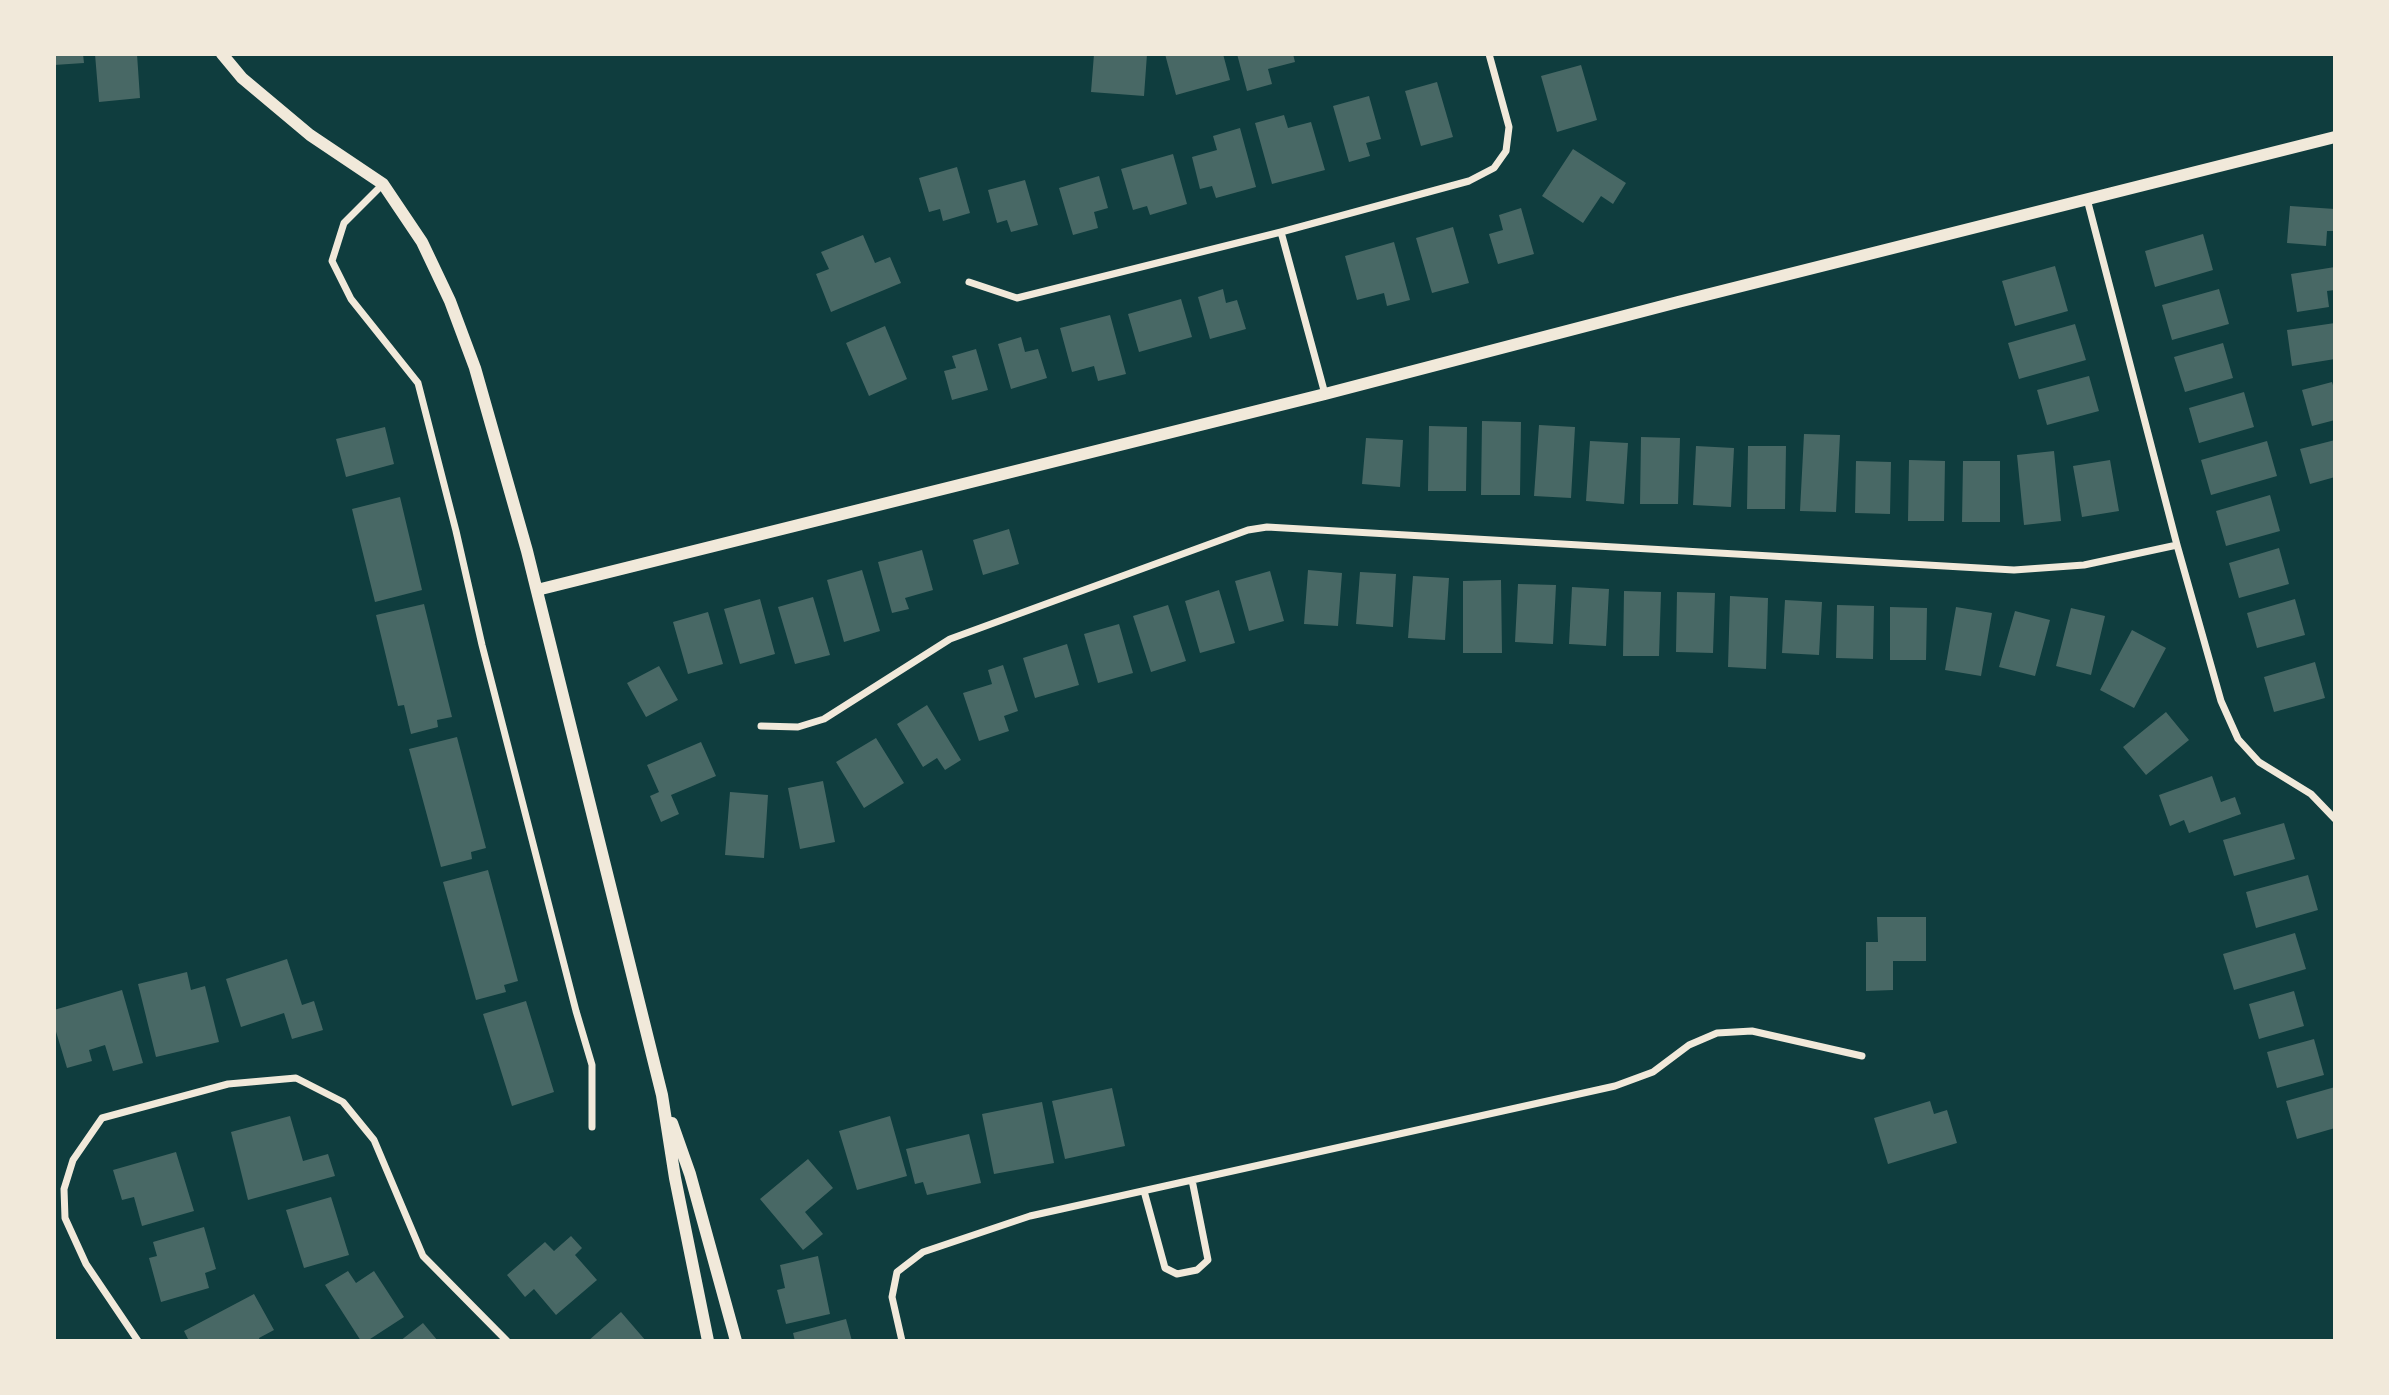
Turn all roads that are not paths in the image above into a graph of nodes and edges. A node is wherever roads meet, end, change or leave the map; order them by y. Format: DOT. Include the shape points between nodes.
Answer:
graph roads {
  1 [pos="222,54"];
  2 [pos="1489,54"];
  3 [pos="2335,137"];
  4 [pos="383,184"];
  5 [pos="2087,199"];
  6 [pos="1281,232"];
  7 [pos="969,282"];
  8 [pos="1325,394"];
  9 [pos="2178,545"];
  10 [pos="537,590"];
  11 [pos="761,726"];
  12 [pos="2335,819"];
  13 [pos="1862,1056"];
  14 [pos="662,1095"];
  15 [pos="592,1127"];
  16 [pos="1192,1180"];
  17 [pos="1144,1191"];
  18 [pos="138,1341"];
  19 [pos="507,1341"];
  20 [pos="708,1341"];
  21 [pos="736,1341"];
  22 [pos="902,1341"];
  1 -- 4 [label="street" via="242,78 310,135"];
  2 -- 6 [label="street" via="1510,127 1506,151 1494,167 1469,181"];
  3 -- 5 [label="street"];
  4 -- 10 [label="street" via="422,242 450,301 475,368"];
  4 -- 15 [label="street" via="344,223 332,261 351,299 418,383 592,1065"];
  5 -- 8 [label="street"];
  5 -- 9 [label="street"];
  6 -- 7 [label="street" via="1017,298"];
  6 -- 8 [label="street"];
  8 -- 10 [label="street"];
  9 -- 11 [label="street" via="2084,565 2014,570 1257,528 950,639 824,719 798,727"];
  9 -- 12 [label="street" via="2221,701 2238,739 2259,762 2311,794"];
  10 -- 14 [label="street"];
  13 -- 16 [label="street" via="1752,1031 1717,1033 1689,1045 1653,1072 1615,1086"];
  14 -- 20 [label="street"];
  14 -- 21 [label="street" via="691,1174"];
  16 -- 17 [label="street"];
  16 -- 17 [label="street" via="1208,1261 1197,1270 1177,1274 1165,1268"];
  17 -- 22 [label="street" via="1030,1216 923,1252 897,1272 892,1297"];
  18 -- 19 [label="street" via="86,1264 65,1218 64,1189 73,1160 102,1118 228,1084 296,1078 343,1102 374,1140 423,1256"];
}
